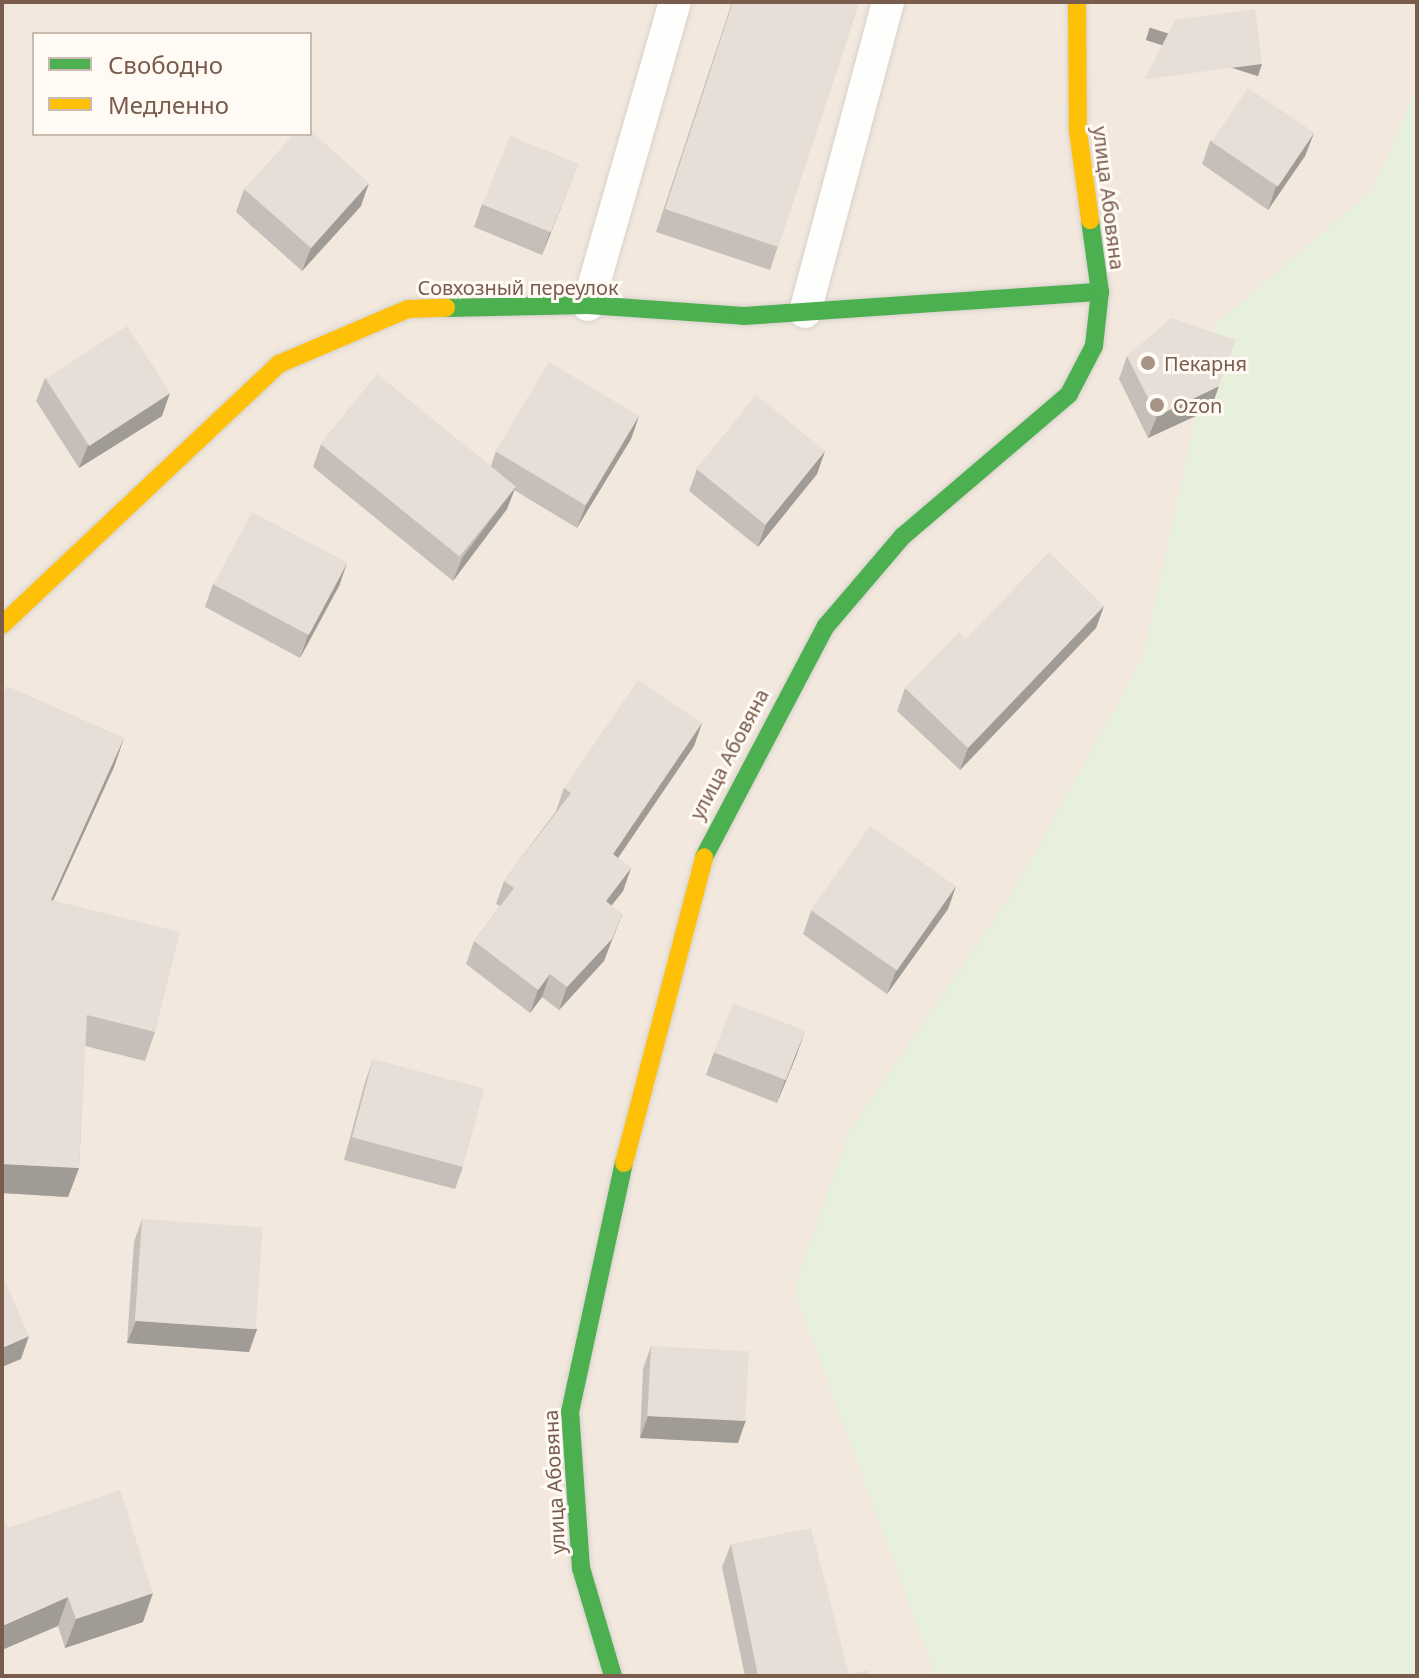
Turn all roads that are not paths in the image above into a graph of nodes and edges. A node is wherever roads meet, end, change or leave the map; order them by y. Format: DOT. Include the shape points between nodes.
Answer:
graph roads {
  1 [pos="675,2"];
  2 [pos="888,2"];
  3 [pos="1077,2"];
  4 [pos="1100,292"];
  5 [pos="588,305"];
  6 [pos="805,312"];
  7 [pos="2,625"];
  8 [pos="613,1676"];
  1 -- 5 [label="lane"];
  2 -- 6 [label="lane"];
  3 -- 4 [label="street, улица Абовяна" via="1071,21 1078,131"];
  4 -- 6 [label="street, Совхозный переулок"];
  4 -- 8 [label="street, улица Абовяна" via="1094,346 1069,394 903,536 826,626 709,838 620,1178 570,1412 581,1568"];
  5 -- 6 [label="street, Совхозный переулок"];
  5 -- 7 [label="street, Совхозный переулок" via="408,309 279,364"];
}
